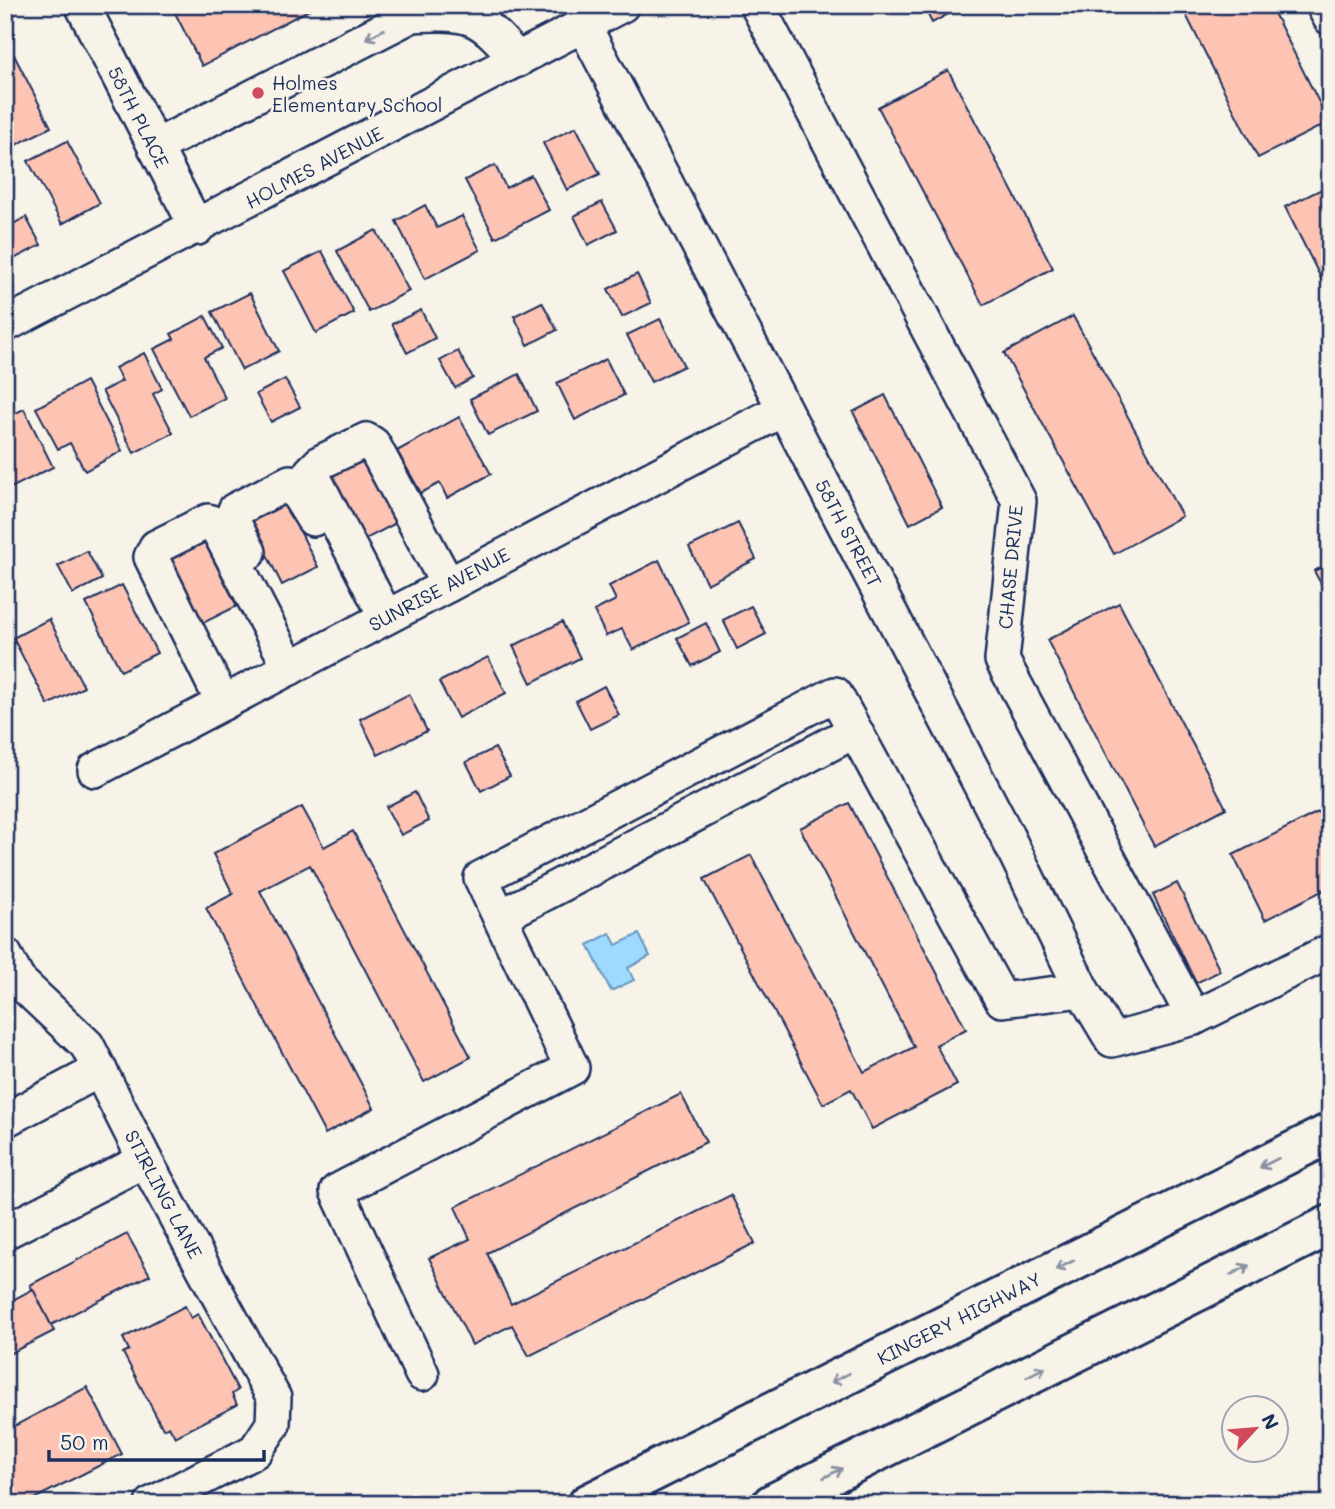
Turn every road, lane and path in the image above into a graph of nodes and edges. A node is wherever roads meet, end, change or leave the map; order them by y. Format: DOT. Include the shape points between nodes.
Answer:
graph roads {
  1 [pos="82,5"];
  2 [pos="622,5"];
  3 [pos="757,5"];
  4 [pos="1323,5"];
  5 [pos="1330,18"];
  6 [pos="584,26"];
  7 [pos="518,60"];
  8 [pos="155,147"];
  9 [pos="197,228"];
  10 [pos="5,325"];
  11 [pos="784,409"];
  12 [pos="448,585"];
  13 [pos="378,622"];
  14 [pos="297,664"];
  15 [pos="223,703"];
  16 [pos="855,731"];
  17 [pos="95,770"];
  18 [pos="500,917"];
  19 [pos="1330,951"];
  20 [pos="5,955"];
  21 [pos="1082,990"];
  22 [pos="1194,1018"];
  23 [pos="100,1070"];
  24 [pos="5,1120"];
  25 [pos="1330,1133"];
  26 [pos="145,1160"];
  27 [pos="1330,1225"];
  28 [pos="5,1233"];
  29 [pos="422,1374"];
  30 [pos="152,1504"];
  31 [pos="588,1504"];
  32 [pos="772,1504"];
  1 -- 8 [label="street, 58TH PLACE"];
  2 -- 6 [label="street, HOLMES AVENUE"];
  3 -- 22 [label="street, CHASE DRIVE" via="1019,501 1002,660"];
  4 -- 5 [label="street"];
  6 -- 7 [label="street, HOLMES AVENUE"];
  6 -- 11 [label="street, 58TH STREET"];
  7 -- 8 [label="street, one-way" via="490,28 458,13 412,15"];
  7 -- 9 [label="street, HOLMES AVENUE"];
  8 -- 9 [label="street, 58TH PLACE"];
  9 -- 10 [label="street, HOLMES AVENUE"];
  11 -- 12 [label="street, SUNRISE AVENUE"];
  11 -- 21 [label="street, 58TH STREET" via="1006,834"];
  12 -- 13 [label="street, SUNRISE AVENUE"];
  12 -- 13 [label="street" via="373,444 366,440 321,462 311,472"];
  13 -- 14 [label="street, SUNRISE AVENUE"];
  13 -- 14 [label="street" via="294,485 290,482 235,510 232,520"];
  14 -- 15 [label="street, SUNRISE AVENUE"];
  14 -- 15 [label="street" via="215,524 208,521 156,547 150,557"];
  15 -- 17 [label="street, SUNRISE AVENUE"];
  16 -- 18 [label="street"];
  16 -- 18 [label="street" via="835,694 493,871 481,878"];
  16 -- 21 [label="street" via="1002,1000"];
  18 -- 29 [label="street" via="572,1068 337,1191"];
  19 -- 22 [label="street"];
  20 -- 23 [label="street, STIRLING LANE" via="18,980 87,1045"];
  21 -- 22 [label="street, 58TH STREET" via="1112,1040"];
  23 -- 24 [label="street"];
  23 -- 26 [label="street, STIRLING LANE"];
  25 -- 31 [label="highway, KINGERY HIGHWAY, one-way"];
  26 -- 28 [label="street"];
  26 -- 30 [label="street, STIRLING LANE" via="275,1398 273,1424 255,1451"];
  32 -- 27 [label="highway, one-way"];
}
